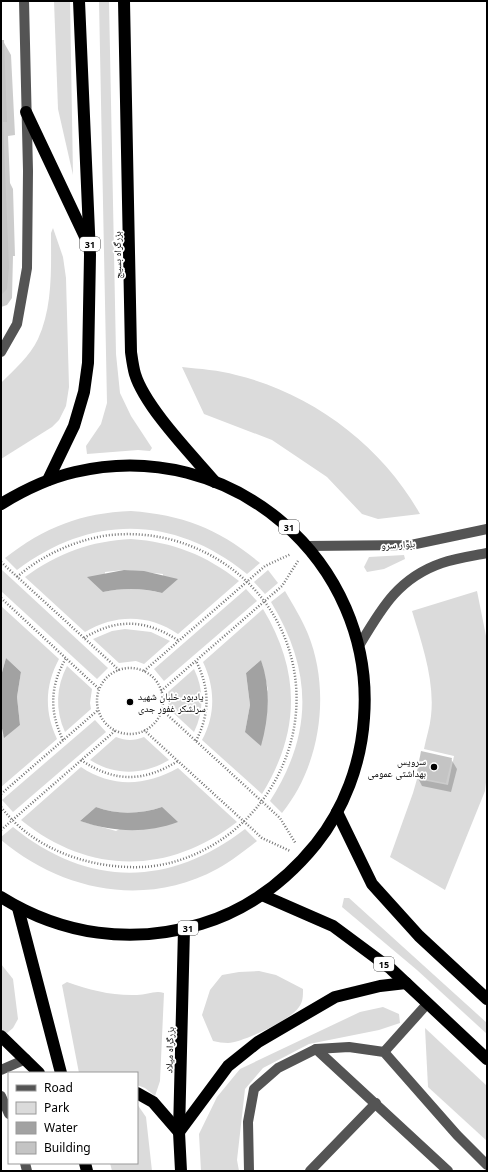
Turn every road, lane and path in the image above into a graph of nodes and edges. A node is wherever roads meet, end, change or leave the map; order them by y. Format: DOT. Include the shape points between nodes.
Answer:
graph roads {
  1 [pos="24,1"];
  2 [pos="79,1"];
  3 [pos="124,1"];
  4 [pos="26,112"];
  5 [pos="90,246"];
  6 [pos="1,352"];
  7 [pos="48,480"];
  8 [pos="215,482"];
  9 [pos="1,504"];
  10 [pos="487,529"];
  11 [pos="308,546"];
  12 [pos="487,553"];
  13 [pos="1,562"];
  14 [pos="17,577"];
  15 [pos="247,582"];
  16 [pos="1,598"];
  17 [pos="264,602"];
  18 [pos="84,638"];
  19 [pos="178,641"];
  20 [pos="359,646"];
  21 [pos="66,658"];
  22 [pos="196,661"];
  23 [pos="119,670"];
  24 [pos="144,671"];
  25 [pos="99,688"];
  26 [pos="161,691"];
  27 [pos="162,709"];
  28 [pos="98,710"];
  29 [pos="116,730"];
  30 [pos="144,730"];
  31 [pos="63,740"];
  32 [pos="196,741"];
  33 [pos="81,760"];
  34 [pos="178,761"];
  35 [pos="1,794"];
  36 [pos="262,802"];
  37 [pos="1,807"];
  38 [pos="338,812"];
  39 [pos="13,820"];
  40 [pos="244,822"];
  41 [pos="1,830"];
  42 [pos="305,858"];
  43 [pos="262,895"];
  44 [pos="1,897"];
  45 [pos="18,908"];
  46 [pos="184,929"];
  47 [pos="406,983"];
  48 [pos="487,999"];
  49 [pos="428,1004"];
  50 [pos="1,1036"];
  51 [pos="316,1048"];
  52 [pos="384,1052"];
  53 [pos="26,1059"];
  54 [pos="487,1059"];
  55 [pos="1,1070"];
  56 [pos="38,1072"];
  57 [pos="61,1072"];
  58 [pos="138,1094"];
  59 [pos="1,1096"];
  60 [pos="376,1103"];
  61 [pos="8,1112"];
  62 [pos="179,1132"];
  63 [pos="487,1165"];
  64 [pos="181,1171"];
  65 [pos="249,1171"];
  66 [pos="310,1171"];
  67 [pos="448,1171"];
  1 -- 4 [label="street"];
  2 -- 5 [label="highway, 31"];
  3 -- 8 [label="highway, بزرگراه بسیج / 31" via="131,352 134,374 163,420"];
  4 -- 5 [label="highway"];
  4 -- 6 [label="street" via="27,268 17,324"];
  5 -- 7 [label="highway, 31" via="88,363 84,392 74,426"];
  7 -- 8 [label="highway, 31" via="104,467 132,466 188,473"];
  7 -- 9 [label="highway, 31"];
  8 -- 11 [label="highway, 31" via="266,508"];
  10 -- 11 [label="street, بلوار سرو" via="411,545"];
  11 -- 15 [label="path" via="265,566"];
  11 -- 17 [label="path" via="282,586"];
  11 -- 20 [label="highway, 31" via="340,593"];
  12 -- 20 [label="street" via="442,563 408,580 383,605"];
  13 -- 14 [label="path"];
  14 -- 15 [label="path" via="36,563 72,544 104,536 131,534 151,535 190,545 226,564"];
  14 -- 18 [label="path"];
  15 -- 17 [label="path"];
  15 -- 19 [label="path"];
  16 -- 21 [label="path"];
  17 -- 22 [label="path"];
  17 -- 36 [label="path" via="279,624 287,643 295,675 297,702 293,735 286,761"];
  18 -- 19 [label="path" via="110,626 139,624 166,632"];
  18 -- 23 [label="path"];
  19 -- 24 [label="path"];
  20 -- 38 [label="highway, 31" via="366,703 364,731 350,786"];
  21 -- 25 [label="path"];
  21 -- 31 [label="path" via="58,671 52,699 57,727"];
  22 -- 26 [label="path"];
  22 -- 32 [label="path" via="203,674 207,702 206,716"];
  23 -- 24 [label="path" via="132,668"];
  23 -- 25 [label="path" via="108,676"];
  24 -- 26 [label="path" via="155,679"];
  25 -- 28 [label="path"];
  26 -- 27 [label="path"];
  27 -- 30 [label="path" via="157,719"];
  27 -- 32 [label="path"];
  28 -- 29 [label="path" via="105,722"];
  28 -- 31 [label="path"];
  29 -- 30 [label="path" via="128,733"];
  29 -- 33 [label="path"];
  30 -- 34 [label="path"];
  31 -- 35 [label="path"];
  32 -- 36 [label="path"];
  33 -- 34 [label="path" via="107,774 135,778 163,770"];
  33 -- 39 [label="path"];
  34 -- 40 [label="path"];
  36 -- 40 [label="path"];
  36 -- 42 [label="path" via="280,818"];
  37 -- 39 [label="path"];
  38 -- 42 [label="highway, 31"];
  38 -- 48 [label="highway" via="372,884 419,936"];
  39 -- 40 [label="path" via="34,837 69,856 108,866 128,867 148,866 188,857 224,838"];
  39 -- 41 [label="path"];
  40 -- 42 [label="path" via="262,838"];
  42 -- 43 [label="highway, 31" via="285,878"];
  43 -- 46 [label="highway, 31" via="211,921"];
  43 -- 47 [label="highway, 15" via="333,926"];
  44 -- 45 [label="highway, 31"];
  45 -- 46 [label="highway, 31" via="44,920 99,934 128,936"];
  45 -- 57 [label="highway"];
  46 -- 62 [label="highway, بزرگراه میلاد"];
  47 -- 49 [label="highway, 15"];
  47 -- 62 [label="highway" via="380,986 335,997 258,1042 228,1066"];
  49 -- 52 [label="street"];
  49 -- 54 [label="highway, 15"];
  50 -- 53 [label="highway"];
  51 -- 52 [label="street" via="349,1047"];
  51 -- 60 [label="street"];
  51 -- 65 [label="street" via="278,1068 254,1089 248,1122"];
  52 -- 63 [label="street"];
  53 -- 55 [label="street"];
  53 -- 56 [label="highway"];
  58 -- 62 [label="highway" via="152,1102"];
  59 -- 61 [label="street"];
  60 -- 66 [label="street"];
  60 -- 67 [label="street"];
  62 -- 64 [label="highway, بزرگراه میلاد"];
}
